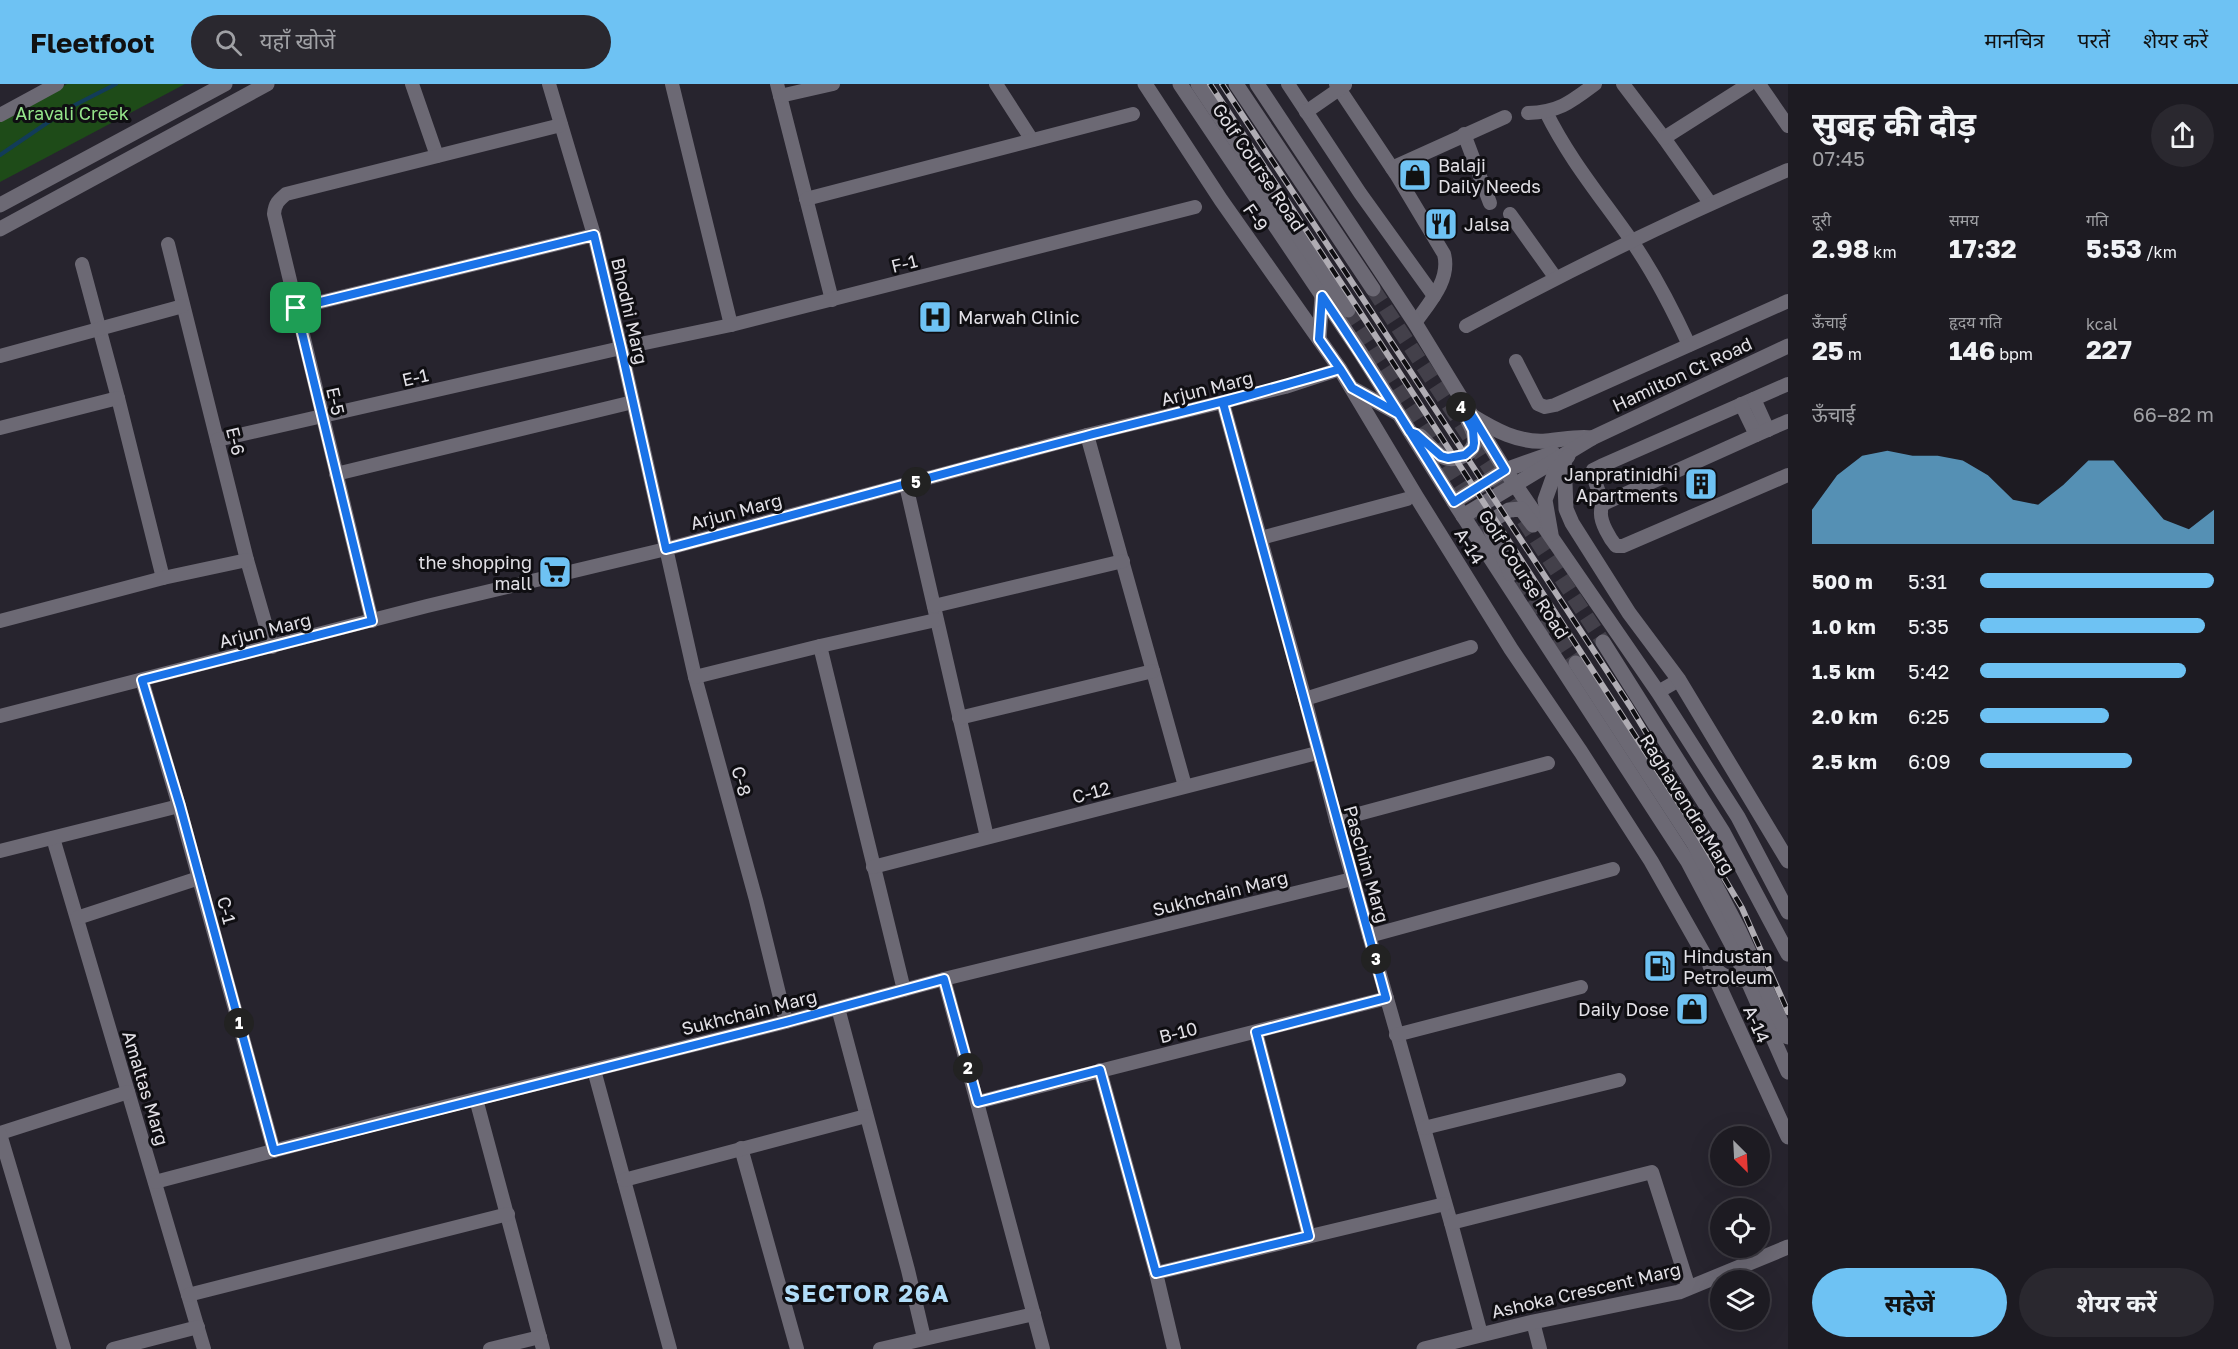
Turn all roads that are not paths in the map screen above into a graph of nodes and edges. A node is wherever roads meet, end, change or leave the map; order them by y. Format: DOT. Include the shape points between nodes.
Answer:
graph roads {
  1 [pos="57,84"];
  2 [pos="225,84"];
  3 [pos="267,84"];
  4 [pos="412,84"];
  5 [pos="549,84"];
  6 [pos="672,84"];
  7 [pos="833,84"];
  8 [pos="996,84"];
  9 [pos="1145,84"];
  10 [pos="1180,84"];
  11 [pos="1198,84"];
  12 [pos="1236,84"];
  13 [pos="1257,84"];
  14 [pos="1288,84"];
  15 [pos="1595,84"];
  16 [pos="1623,84"];
  17 [pos="1749,84"];
  18 [pos="1759,84"];
  19 [pos="1341,86"];
  20 [pos="778,90"];
  21 [pos="205,95"];
  22 [pos="1306,112"];
  23 [pos="1546,112"];
  24 [pos="214,113"];
  25 [pos="1528,113"];
  26 [pos="1133,114"];
  27 [pos="0,115"];
  28 [pos="1505,117"];
  29 [pos="561,125"];
  30 [pos="1788,126"];
  31 [pos="1464,134"];
  32 [pos="1664,138"];
  33 [pos="1032,140"];
  34 [pos="438,156"];
  35 [pos="1392,168"];
  36 [pos="1788,170"];
  37 [pos="806,199"];
  38 [pos="1490,203"];
  39 [pos="1710,203"];
  40 [pos="0,205"];
  41 [pos="1195,207"];
  42 [pos="1510,214"];
  43 [pos="0,229"];
  44 [pos="594,235"];
  45 [pos="1631,240"];
  46 [pos="168,244"];
  47 [pos="82,264"];
  48 [pos="1556,277"];
  49 [pos="1373,289"];
  50 [pos="1322,296"];
  51 [pos="1434,296"];
  52 [pos="832,300"];
  53 [pos="1788,301"];
  54 [pos="183,306"];
  55 [pos="296,308"];
  56 [pos="1348,310"];
  57 [pos="1415,323"];
  58 [pos="731,325"];
  59 [pos="1466,326"];
  60 [pos="101,329"];
  61 [pos="1319,339"];
  62 [pos="1689,345"];
  63 [pos="1788,346"];
  64 [pos="621,348"];
  65 [pos="0,356"];
  66 [pos="1516,361"];
  67 [pos="1340,369"];
  68 [pos="1788,384"];
  69 [pos="1352,388"];
  70 [pos="118,398"];
  71 [pos="1462,399"];
  72 [pos="1748,401"];
  73 [pos="633,402"];
  74 [pos="1223,403"];
  75 [pos="1399,414"];
  76 [pos="1472,416"];
  77 [pos="321,417"];
  78 [pos="1788,421"];
  79 [pos="0,428"];
  80 [pos="1410,432"];
  81 [pos="1762,432"];
  82 [pos="1087,435"];
  83 [pos="1592,438"];
  84 [pos="217,440"];
  85 [pos="1564,458"];
  86 [pos="1505,470"];
  87 [pos="336,474"];
  88 [pos="1788,475"];
  89 [pos="1515,483"];
  90 [pos="906,484"];
  91 [pos="1407,499"];
  92 [pos="1454,502"];
  93 [pos="1603,504"];
  94 [pos="1463,516"];
  95 [pos="1551,534"];
  96 [pos="1261,538"];
  97 [pos="666,549"];
  98 [pos="248,560"];
  99 [pos="1568,560"];
  100 [pos="1123,561"];
  101 [pos="163,578"];
  102 [pos="1514,594"];
  103 [pos="935,613"];
  104 [pos="0,621"];
  105 [pos="372,621"];
  106 [pos="1602,642"];
  107 [pos="820,646"];
  108 [pos="272,647"];
  109 [pos="1471,647"];
  110 [pos="1576,663"];
  111 [pos="1153,671"];
  112 [pos="695,677"];
  113 [pos="142,680"];
  114 [pos="1679,680"];
  115 [pos="1658,692"];
  116 [pos="1305,699"];
  117 [pos="0,716"];
  118 [pos="959,718"];
  119 [pos="1317,753"];
  120 [pos="1548,763"];
  121 [pos="1185,786"];
  122 [pos="180,806"];
  123 [pos="1336,820"];
  124 [pos="987,837"];
  125 [pos="53,838"];
  126 [pos="0,851"];
  127 [pos="1788,861"];
  128 [pos="873,867"];
  129 [pos="1614,869"];
  130 [pos="199,878"];
  131 [pos="1352,879"];
  132 [pos="1788,912"];
  133 [pos="77,918"];
  134 [pos="1369,936"];
  135 [pos="1788,954"];
  136 [pos="1706,958"];
  137 [pos="944,979"];
  138 [pos="1747,980"];
  139 [pos="1581,987"];
  140 [pos="904,990"];
  141 [pos="1386,998"];
  142 [pos="838,1008"];
  143 [pos="786,1022"];
  144 [pos="1256,1032"];
  145 [pos="1396,1035"];
  146 [pos="1788,1037"];
  147 [pos="594,1070"];
  148 [pos="1100,1070"];
  149 [pos="1788,1072"];
  150 [pos="1619,1080"];
  151 [pos="128,1092"];
  152 [pos="476,1098"];
  153 [pos="978,1102"];
  154 [pos="866,1116"];
  155 [pos="1424,1128"];
  156 [pos="0,1133"];
  157 [pos="1788,1137"];
  158 [pos="741,1148"];
  159 [pos="274,1151"];
  160 [pos="624,1180"];
  161 [pos="155,1182"];
  162 [pos="1445,1204"];
  163 [pos="508,1214"];
  164 [pos="1451,1223"];
  165 [pos="1309,1236"];
  166 [pos="1788,1247"];
  167 [pos="1156,1273"];
  168 [pos="1689,1288"];
  169 [pos="188,1295"];
  170 [pos="1034,1314"];
  171 [pos="1533,1322"];
  172 [pos="198,1327"];
  173 [pos="1481,1334"];
  174 [pos="924,1338"];
  175 [pos="542,1343"];
  176 [pos="64,1349"];
  177 [pos="113,1349"];
  178 [pos="204,1349"];
  179 [pos="490,1349"];
  180 [pos="670,1349"];
  181 [pos="797,1349"];
  182 [pos="880,1349"];
  183 [pos="1044,1349"];
  184 [pos="1174,1349"];
  185 [pos="1424,1349"];
  186 [pos="1540,1349"];
  1 -- 27 [label="street"];
  2 -- 21 [label="street"];
  3 -- 24 [label="street"];
  4 -- 34 [label="street"];
  5 -- 29 [label="street, Bhodhi Marg"];
  6 -- 58 [label="street"];
  7 -- 20 [label="street"];
  8 -- 33 [label="street"];
  9 -- 61 [label="street, F-9"];
  10 -- 50 [label="street, Golf Course Road"];
  11 -- 56 [label="street"];
  12 -- 49 [label="street"];
  13 -- 57 [label="street"];
  14 -- 22 [label="street"];
  15 -- 23 [label="street" via="1560,109"];
  16 -- 32 [label="street"];
  17 -- 32 [label="street"];
  18 -- 30 [label="street"];
  19 -- 22 [label="street"];
  19 -- 35 [label="street"];
  20 -- 37 [label="street"];
  21 -- 24 [label="street"];
  21 -- 40 [label="street"];
  22 -- 51 [label="street"];
  23 -- 25 [label="street"];
  23 -- 45 [label="street" via="1576,166"];
  24 -- 43 [label="street"];
  26 -- 33 [label="street"];
  28 -- 31 [label="street"];
  29 -- 34 [label="street"];
  29 -- 44 [label="street, Bhodhi Marg"];
  31 -- 35 [label="street"];
  31 -- 38 [label="street"];
  32 -- 39 [label="street"];
  33 -- 37 [label="street"];
  34 -- 55 [label="street, E-5" via="286,194 277,201 274,214"];
  35 -- 51 [label="street" via="1444,254 1445,273"];
  36 -- 39 [label="street"];
  37 -- 52 [label="street"];
  39 -- 45 [label="street"];
  41 -- 52 [label="street, F-1"];
  42 -- 48 [label="street"];
  44 -- 55 [label="street"];
  44 -- 64 [label="street, Bhodhi Marg"];
  45 -- 48 [label="street"];
  45 -- 62 [label="street" via="1662,289"];
  46 -- 54 [label="street, E-6"];
  47 -- 60 [label="street"];
  48 -- 59 [label="street"];
  50 -- 61 [label="street"];
  50 -- 75 [label="street, Golf Course Road"];
  51 -- 57 [label="street"];
  52 -- 58 [label="street, F-1"];
  53 -- 62 [label="street"];
  54 -- 60 [label="street"];
  54 -- 84 [label="street, E-6"];
  55 -- 77 [label="street, E-5"];
  57 -- 71 [label="street"];
  58 -- 64 [label="street, F-1"];
  60 -- 65 [label="street"];
  60 -- 70 [label="street"];
  61 -- 67 [label="street, F-9"];
  62 -- 66 [label="street" via="1545,407 1538,404"];
  63 -- 83 [label="street, Hamilton Ct Road"];
  64 -- 73 [label="street, Bhodhi Marg"];
  64 -- 77 [label="street, E-1"];
  67 -- 69 [label="street, A-14"];
  67 -- 74 [label="street, Arjun Marg"];
  68 -- 72 [label="street"];
  69 -- 75 [label="street"];
  69 -- 136 [label="street, A-14" via="1511,649 1651,861"];
  70 -- 79 [label="street"];
  70 -- 101 [label="street"];
  71 -- 76 [label="street"];
  71 -- 80 [label="street" via="1462,409 1474,436 1473,448 1465,455 1454,459 1441,456"];
  72 -- 81 [label="street"];
  72 -- 93 [label="street" via="1593,470"];
  73 -- 87 [label="street"];
  73 -- 97 [label="street, Bhodhi Marg"];
  74 -- 82 [label="street, Arjun Marg"];
  74 -- 96 [label="street, Paschim Marg"];
  75 -- 80 [label="street, Golf Course Road"];
  76 -- 83 [label="street" via="1516,439 1544,442"];
  76 -- 86 [label="street"];
  77 -- 84 [label="street, E-1"];
  77 -- 87 [label="street, E-5"];
  78 -- 81 [label="street"];
  80 -- 92 [label="street, Golf Course Road"];
  81 -- 93 [label="street"];
  82 -- 90 [label="street, Arjun Marg"];
  82 -- 100 [label="street"];
  83 -- 85 [label="street"];
  83 -- 86 [label="street, Hamilton Ct Road"];
  83 -- 89 [label="street, Hamilton Ct Road"];
  84 -- 98 [label="street, E-6"];
  85 -- 95 [label="street" via="1545,500"];
  85 -- 114 [label="street" via="1566,509 1572,523 1629,612"];
  86 -- 89 [label="street"];
  86 -- 92 [label="street, Hamilton Ct Road"];
  87 -- 105 [label="street, E-5"];
  88 -- 93 [label="street" via="1623,546 1612,541 1600,513"];
  89 -- 94 [label="street, Hamilton Ct Road"];
  89 -- 95 [label="street"];
  90 -- 97 [label="street, Arjun Marg"];
  90 -- 103 [label="street"];
  91 -- 96 [label="street"];
  92 -- 94 [label="street, Golf Course Road"];
  94 -- 102 [label="street, Golf Course Road"];
  95 -- 99 [label="street"];
  96 -- 116 [label="street, Paschim Marg"];
  97 -- 105 [label="street, Arjun Marg"];
  97 -- 112 [label="street, C-8"];
  98 -- 101 [label="street"];
  98 -- 108 [label="street, E-6"];
  99 -- 102 [label="street" via="1548,548 1521,509 1497,516 1491,521 1491,531 1514,580"];
  99 -- 115 [label="street"];
  100 -- 103 [label="street"];
  100 -- 111 [label="street"];
  101 -- 104 [label="street"];
  102 -- 138 [label="street, Golf Course Road" via="1688,862"];
  103 -- 107 [label="street"];
  103 -- 118 [label="street"];
  105 -- 108 [label="street, Arjun Marg"];
  106 -- 135 [label="street, Raghavendra Marg" via="1723,832"];
  107 -- 112 [label="street"];
  107 -- 128 [label="street"];
  108 -- 113 [label="street, Arjun Marg"];
  109 -- 116 [label="street"];
  110 -- 146 [label="street, Raghavendra Marg" via="1695,844"];
  111 -- 118 [label="street"];
  111 -- 121 [label="street"];
  112 -- 143 [label="street, C-8"];
  113 -- 117 [label="street, Arjun Marg"];
  113 -- 122 [label="street, C-1"];
  114 -- 115 [label="street"];
  114 -- 127 [label="street"];
  115 -- 132 [label="street" via="1738,817"];
  116 -- 119 [label="street, Paschim Marg"];
  118 -- 124 [label="street"];
  119 -- 121 [label="street, C-12"];
  119 -- 123 [label="street, Paschim Marg"];
  120 -- 123 [label="street"];
  121 -- 124 [label="street, C-12"];
  122 -- 125 [label="street"];
  122 -- 130 [label="street, C-1"];
  123 -- 131 [label="street, Paschim Marg"];
  124 -- 128 [label="street, C-12"];
  125 -- 126 [label="street"];
  125 -- 133 [label="street, Amaltas Marg"];
  128 -- 140 [label="street"];
  129 -- 134 [label="street"];
  130 -- 133 [label="street"];
  130 -- 159 [label="street, C-1"];
  131 -- 134 [label="street, Paschim Marg"];
  131 -- 137 [label="street, Sukhchain Marg"];
  133 -- 151 [label="street, Amaltas Marg"];
  134 -- 141 [label="street, Paschim Marg"];
  136 -- 138 [label="street" via="1716,972 1729,979"];
  136 -- 157 [label="street, A-14"];
  137 -- 140 [label="street, Sukhchain Marg"];
  137 -- 153 [label="street"];
  138 -- 149 [label="street, Golf Course Road"];
  139 -- 145 [label="street"];
  140 -- 142 [label="street, Sukhchain Marg"];
  141 -- 144 [label="street, B-10"];
  141 -- 145 [label="street, Paschim Marg"];
  142 -- 143 [label="street, Sukhchain Marg"];
  142 -- 154 [label="street"];
  143 -- 147 [label="street, Sukhchain Marg"];
  144 -- 148 [label="street, B-10"];
  144 -- 165 [label="street"];
  145 -- 155 [label="street, Paschim Marg"];
  147 -- 152 [label="street, Sukhchain Marg"];
  147 -- 160 [label="street"];
  148 -- 153 [label="street, B-10"];
  148 -- 167 [label="street"];
  150 -- 155 [label="street"];
  151 -- 156 [label="street"];
  151 -- 161 [label="street, Amaltas Marg"];
  152 -- 159 [label="street, Sukhchain Marg"];
  152 -- 163 [label="street"];
  153 -- 170 [label="street"];
  154 -- 158 [label="street"];
  154 -- 174 [label="street"];
  155 -- 162 [label="street, Paschim Marg"];
  156 -- 176 [label="street"];
  158 -- 160 [label="street"];
  158 -- 181 [label="street"];
  159 -- 161 [label="street, Sukhchain Marg"];
  160 -- 180 [label="street"];
  161 -- 169 [label="street, Amaltas Marg"];
  162 -- 164 [label="street, Paschim Marg"];
  162 -- 165 [label="street"];
  163 -- 169 [label="street"];
  163 -- 175 [label="street"];
  164 -- 168 [label="street" via="1652,1172"];
  164 -- 173 [label="street, Paschim Marg"];
  165 -- 167 [label="street"];
  166 -- 168 [label="street, Ashoka Crescent Marg"];
  167 -- 184 [label="street"];
  168 -- 171 [label="street, Ashoka Crescent Marg"];
  169 -- 172 [label="street, Amaltas Marg"];
  170 -- 174 [label="street"];
  170 -- 183 [label="street"];
  171 -- 173 [label="street, Ashoka Crescent Marg"];
  171 -- 186 [label="street"];
  172 -- 177 [label="street"];
  172 -- 178 [label="street, Amaltas Marg"];
  173 -- 185 [label="street, Ashoka Crescent Marg"];
  174 -- 182 [label="street"];
  175 -- 179 [label="street"];
}
